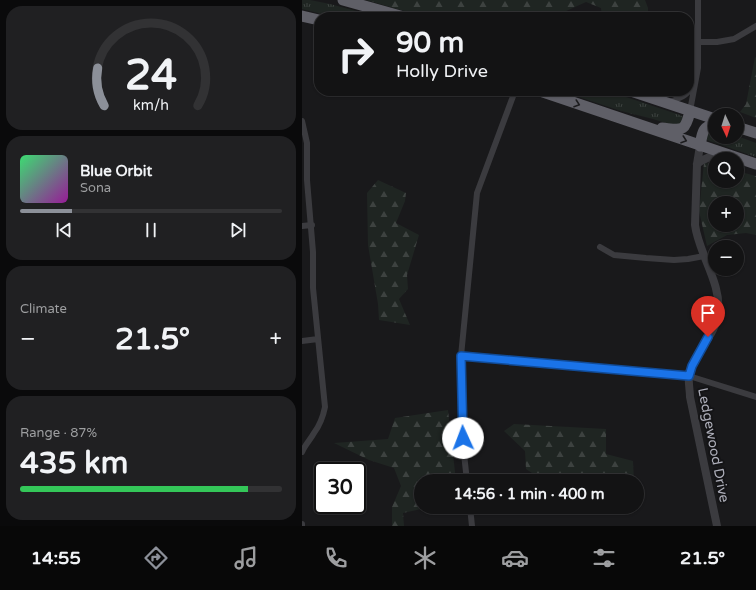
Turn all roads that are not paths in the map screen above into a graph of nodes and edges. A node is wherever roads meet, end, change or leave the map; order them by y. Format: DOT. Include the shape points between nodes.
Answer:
graph roads {
  1 [pos="343,0"];
  2 [pos="698,0"];
  3 [pos="386,12"];
  4 [pos="302,16"];
  5 [pos="314,19"];
  6 [pos="756,26"];
  7 [pos="698,42"];
  8 [pos="694,84"];
  9 [pos="513,96"];
  10 [pos="554,96"];
  11 [pos="646,96"];
  12 [pos="684,96"];
  13 [pos="692,96"];
  14 [pos="665,102"];
  15 [pos="690,111"];
  16 [pos="708,117"];
  17 [pos="302,121"];
  18 [pos="641,126"];
  19 [pos="708,127"];
  20 [pos="744,129"];
  21 [pos="744,131"];
  22 [pos="756,133"];
  23 [pos="700,146"];
  24 [pos="719,152"];
  25 [pos="708,157"];
  26 [pos="744,160"];
  27 [pos="698,164"];
  28 [pos="756,164"];
  29 [pos="312,225"];
  30 [pos="302,226"];
  31 [pos="600,247"];
  32 [pos="704,256"];
  33 [pos="318,339"];
  34 [pos="302,341"];
  35 [pos="461,356"];
  36 [pos="689,376"];
  37 [pos="756,397"];
  38 [pos="302,452"];
  39 [pos="466,474"];
  40 [pos="471,514"];
  41 [pos="472,526"];
  42 [pos="717,526"];
  1 -- 3 [label="highway"];
  2 -- 7 [label="street"];
  4 -- 5 [label="highway"];
  6 -- 7 [label="street" via="734,39"];
  7 -- 8 [label="street" via="698,68"];
  9 -- 35 [label="street" via="477,193"];
  10 -- 18 [label="highway, one-way"];
  11 -- 14 [label="highway"];
  12 -- 14 [label="street"];
  13 -- 15 [label="street"];
  14 -- 15 [label="highway"];
  15 -- 16 [label="highway"];
  15 -- 18 [label="highway" via="687,124 682,128"];
  17 -- 29 [label="street"];
  18 -- 23 [label="highway, one-way"];
  19 -- 23 [label="highway" via="704,129"];
  20 -- 22 [label="highway"];
  21 -- 22 [label="highway"];
  23 -- 24 [label="highway"];
  23 -- 27 [label="street, Ledgewood Drive"];
  25 -- 27 [label="street"];
  26 -- 28 [label="highway"];
  27 -- 32 [label="street, Ledgewood Drive" via="695,225"];
  29 -- 30 [label="street"];
  29 -- 33 [label="street" via="313,288"];
  31 -- 32 [label="street" via="614,255 646,258 674,260"];
  32 -- 36 [label="street, Ledgewood Drive" via="716,288 718,316"];
  33 -- 34 [label="street"];
  33 -- 38 [label="street" via="325,407 323,418"];
  35 -- 36 [label="street"];
  35 -- 39 [label="street"];
  36 -- 37 [label="street"];
  36 -- 42 [label="street, Ledgewood Drive" via="690,397"];
  40 -- 41 [label="street"];
}
